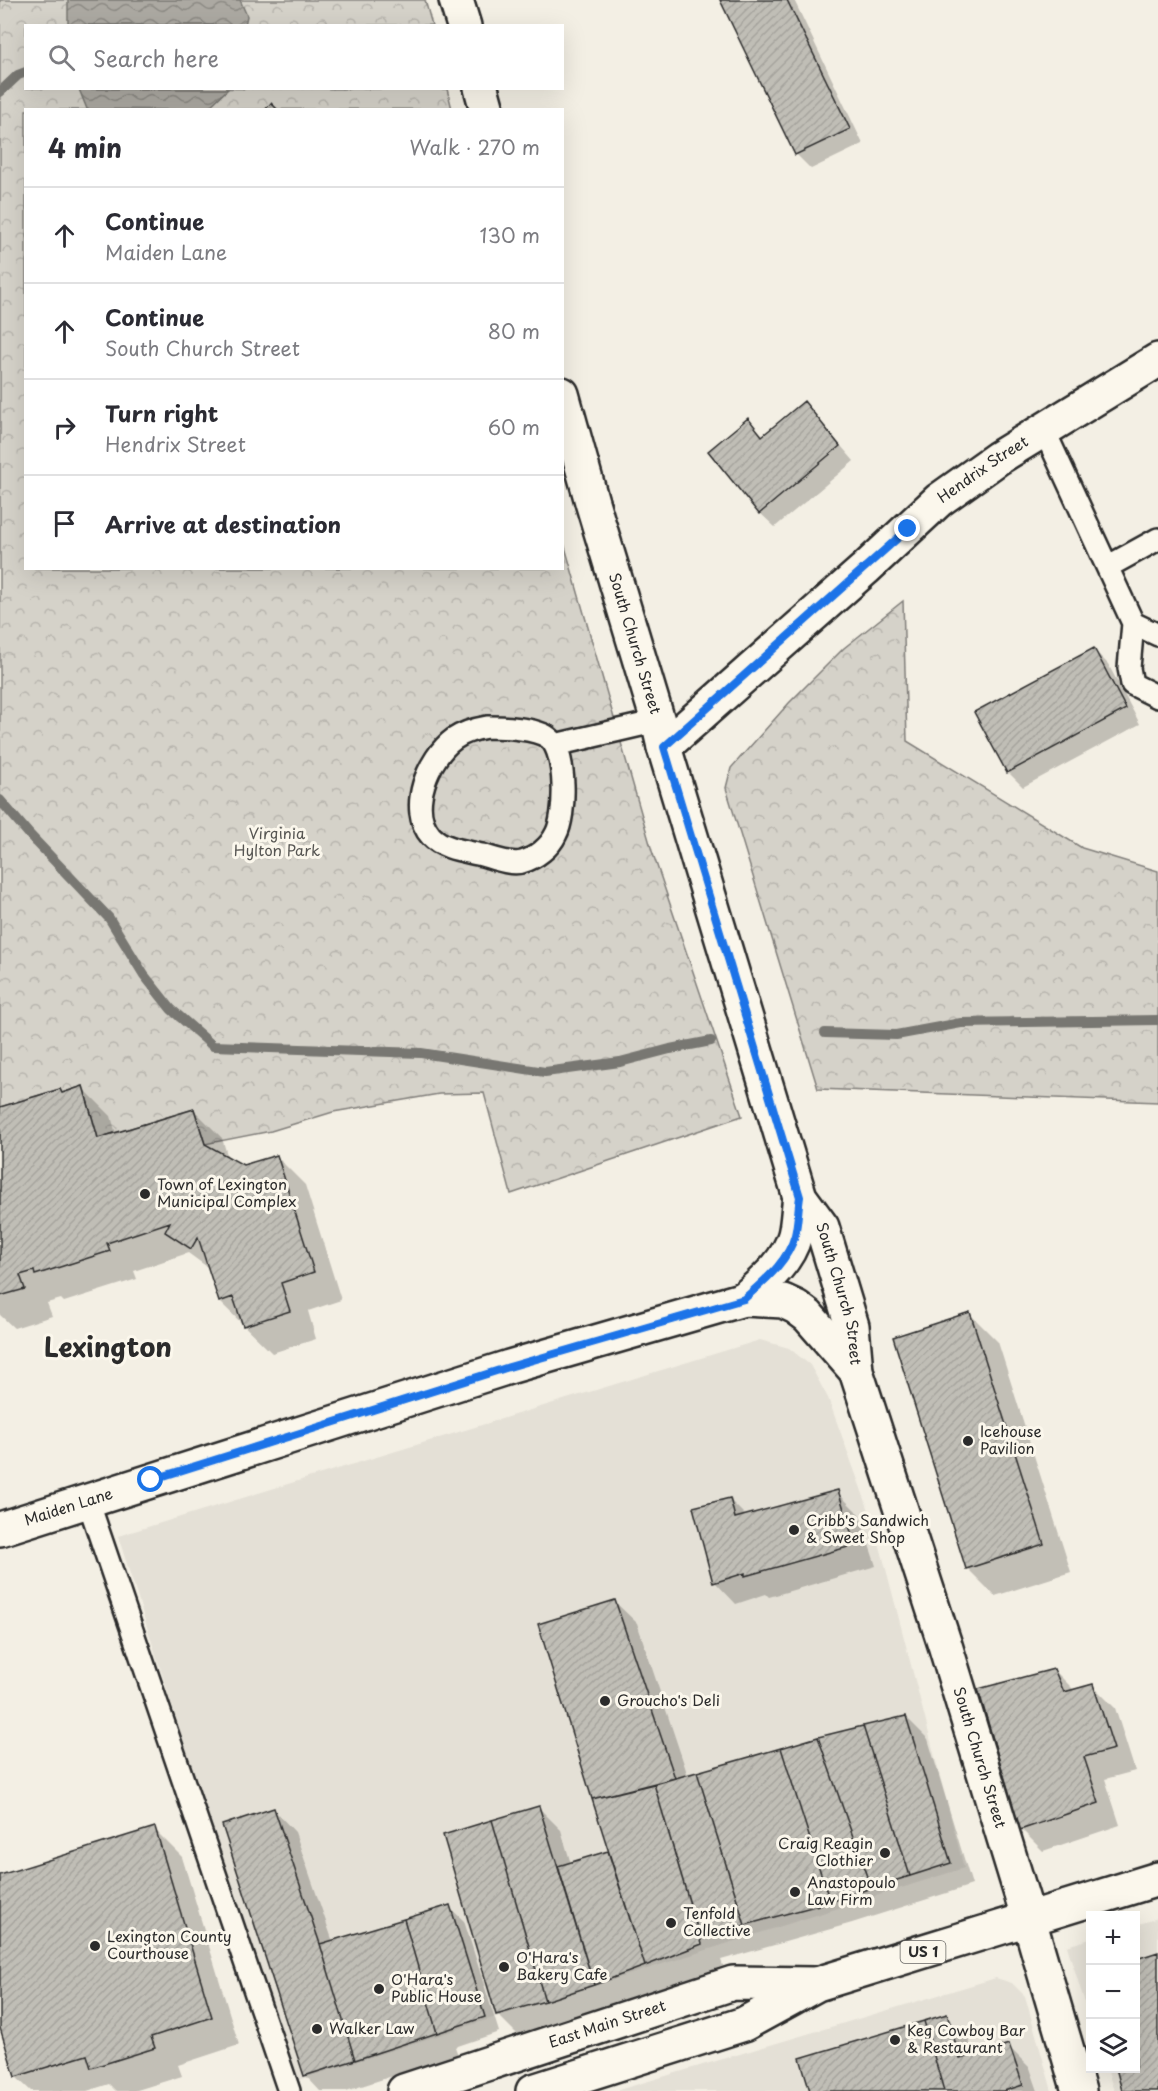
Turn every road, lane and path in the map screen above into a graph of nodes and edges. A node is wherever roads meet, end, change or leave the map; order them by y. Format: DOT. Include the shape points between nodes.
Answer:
graph roads {
  1 [pos="456,0"];
  2 [pos="463,24"];
  3 [pos="482,90"];
  4 [pos="487,108"];
  5 [pos="1158,360"];
  6 [pos="564,401"];
  7 [pos="1044,430"];
  8 [pos="1158,539"];
  9 [pos="1109,566"];
  10 [pos="1133,623"];
  11 [pos="1158,635"];
  12 [pos="1158,696"];
  13 [pos="661,734"];
  14 [pos="555,745"];
  15 [pos="800,1197"];
  16 [pos="744,1299"];
  17 [pos="856,1371"];
  18 [pos="88,1501"];
  19 [pos="0,1529"];
  20 [pos="1158,1880"];
  21 [pos="1029,1920"];
  22 [pos="817,1984"];
  23 [pos="290,2091"];
  24 [pos="404,2091"];
  25 [pos="533,2091"];
  26 [pos="1078,2091"];
  1 -- 2 [label="main road"];
  3 -- 4 [label="main road"];
  5 -- 7 [label="main road, Hendrix Street"];
  6 -- 13 [label="main road, South Church Street"];
  7 -- 9 [label="lane"];
  7 -- 13 [label="main road, Hendrix Street" via="939,501 857,577"];
  8 -- 9 [label="lane"];
  9 -- 10 [label="lane"];
  10 -- 11 [label="lane"];
  10 -- 12 [label="lane" via="1129,668 1132,684"];
  13 -- 14 [label="lane"];
  13 -- 15 [label="main road, South Church Street"];
  14 -- 14 [label="lane" via="539,733 502,727 469,730 453,740 436,757 422,798 421,811 432,837 452,848 510,861 520,862 542,852 561,821 563,771"];
  15 -- 16 [label="main road, Maiden Lane" via="795,1236 786,1255"];
  15 -- 17 [label="main road, South Church Street" via="822,1227 852,1326"];
  16 -- 17 [label="main road" via="783,1301 796,1307"];
  16 -- 18 [label="main road, Maiden Lane" via="500,1370"];
  17 -- 21 [label="main road, South Church Street"];
  18 -- 19 [label="main road, Maiden Lane"];
  18 -- 23 [label="lane"];
  20 -- 21 [label="main road, US 1"];
  21 -- 22 [label="main road, East Main Street / US 1"];
  21 -- 26 [label="main road, South Church Street"];
  22 -- 24 [label="main road, East Main Street" via="733,1983"];
  22 -- 25 [label="main road, East Main Street / US 1" via="744,2024"];
}
